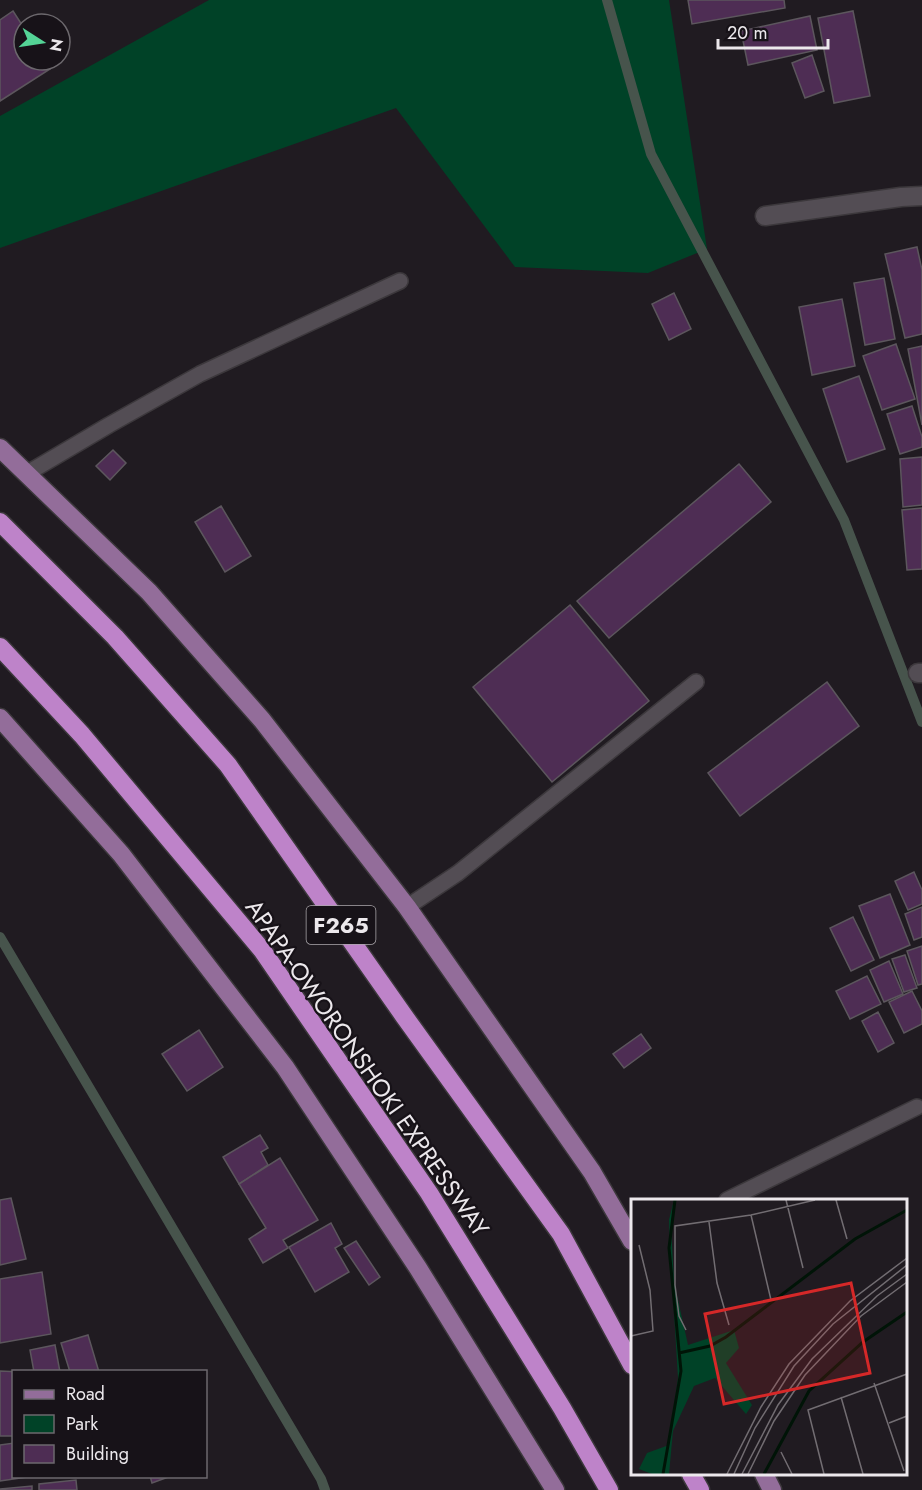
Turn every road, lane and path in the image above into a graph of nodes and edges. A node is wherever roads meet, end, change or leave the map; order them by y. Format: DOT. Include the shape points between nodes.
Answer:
graph roads {
  1 [pos="922,196"];
  2 [pos="765,216"];
  3 [pos="400,281"];
  4 [pos="0,448"];
  5 [pos="26,474"];
  6 [pos="0,522"];
  7 [pos="0,647"];
  8 [pos="696,682"];
  9 [pos="0,718"];
  10 [pos="407,907"];
  11 [pos="917,1107"];
  12 [pos="729,1199"];
  13 [pos="631,1238"];
  14 [pos="631,1361"];
  15 [pos="692,1475"];
  16 [pos="765,1475"];
  17 [pos="555,1490"];
  18 [pos="609,1490"];
  19 [pos="700,1490"];
  20 [pos="772,1490"];
  1 -- 2 [label="street"];
  3 -- 5 [label="lane" via="200,374"];
  4 -- 5 [label="main road"];
  5 -- 10 [label="main road" via="149,592 254,711"];
  6 -- 14 [label="highway, F265" via="116,638 228,765 561,1234"];
  7 -- 18 [label="highway, APAPA-OWORONSHOKI EXPRESSWAY" via="82,735 262,950 429,1193"];
  8 -- 10 [label="lane" via="458,873"];
  9 -- 17 [label="main road" via="121,854 285,1067 418,1268"];
  10 -- 13 [label="main road" via="592,1172"];
  11 -- 12 [label="lane"];
  15 -- 19 [label="highway"];
  16 -- 20 [label="main road"];
}
